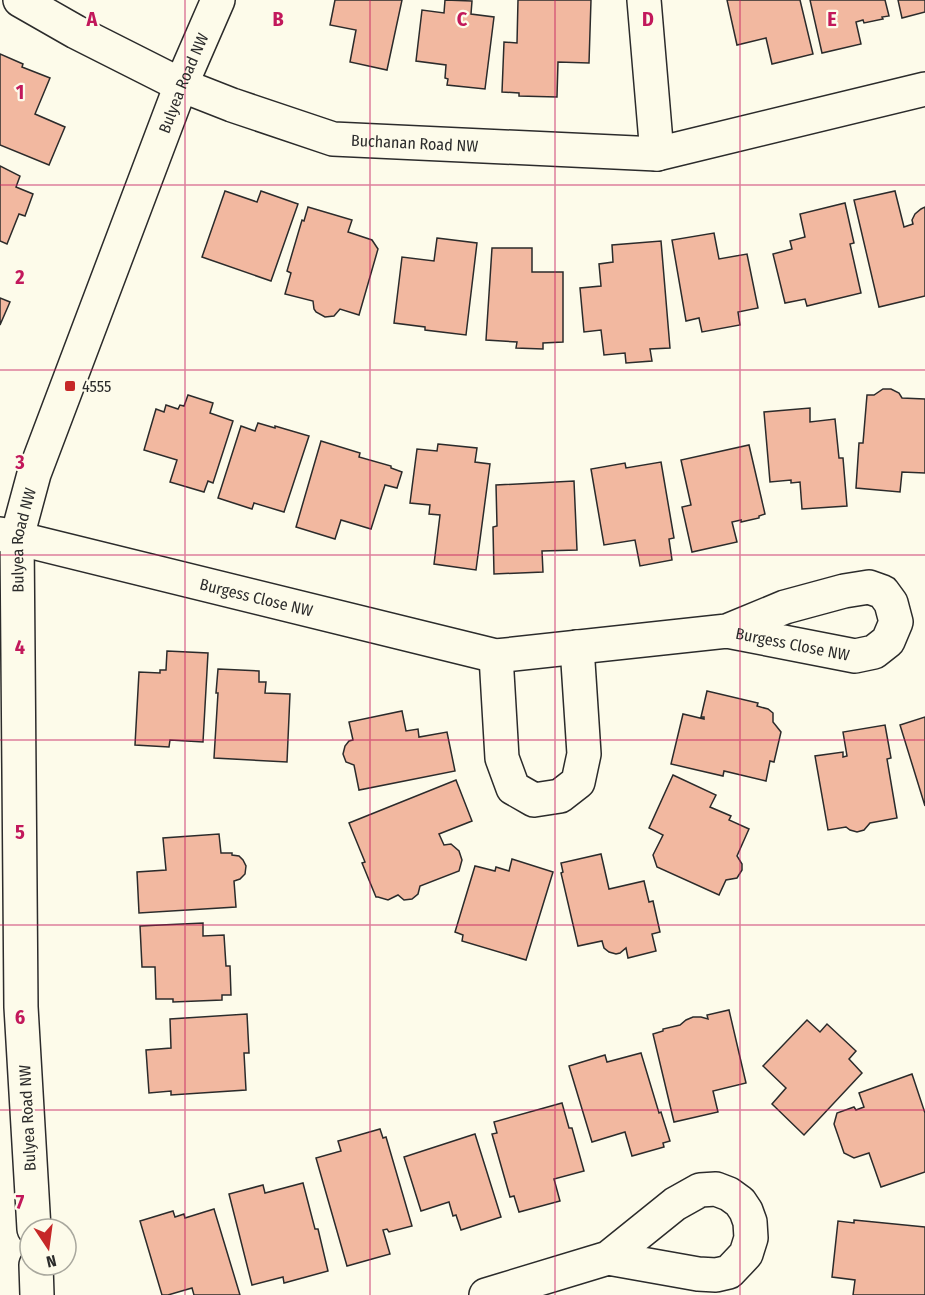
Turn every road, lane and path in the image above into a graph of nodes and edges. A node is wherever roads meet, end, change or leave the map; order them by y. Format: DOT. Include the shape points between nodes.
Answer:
graph roads {
  1 [pos="20,0"];
  2 [pos="218,0"];
  3 [pos="644,0"];
  4 [pos="181,85"];
  5 [pos="925,89"];
  6 [pos="657,154"];
  7 [pos="8,536"];
  8 [pos="727,631"];
  9 [pos="577,647"];
  10 [pos="496,656"];
  11 [pos="10,1007"];
  12 [pos="32,1217"];
  13 [pos="608,1258"];
  14 [pos="36,1277"];
  15 [pos="37,1295"];
  16 [pos="486,1295"];
  1 -- 4 [label="street, Buchanan Road NW"];
  2 -- 4 [label="street, Bulyea Road NW"];
  3 -- 6 [label="street"];
  4 -- 6 [label="street, Buchanan Road NW" via="333,139"];
  4 -- 7 [label="street, Bulyea Road NW"];
  5 -- 6 [label="street, Buchanan Road NW"];
  7 -- 10 [label="street, Burgess Close NW"];
  7 -- 11 [label="street, Bulyea Road NW"];
  8 -- 9 [label="street, Burgess Close NW"];
  9 -- 10 [label="street, Burgess Close NW"];
  9 -- 10 [label="street" via="584,754 578,782 560,796 534,800 513,788 502,758"];
  11 -- 12 [label="street, Bulyea Road NW"];
  13 -- 16 [label="street"];
  14 -- 15 [label="street"];
}
